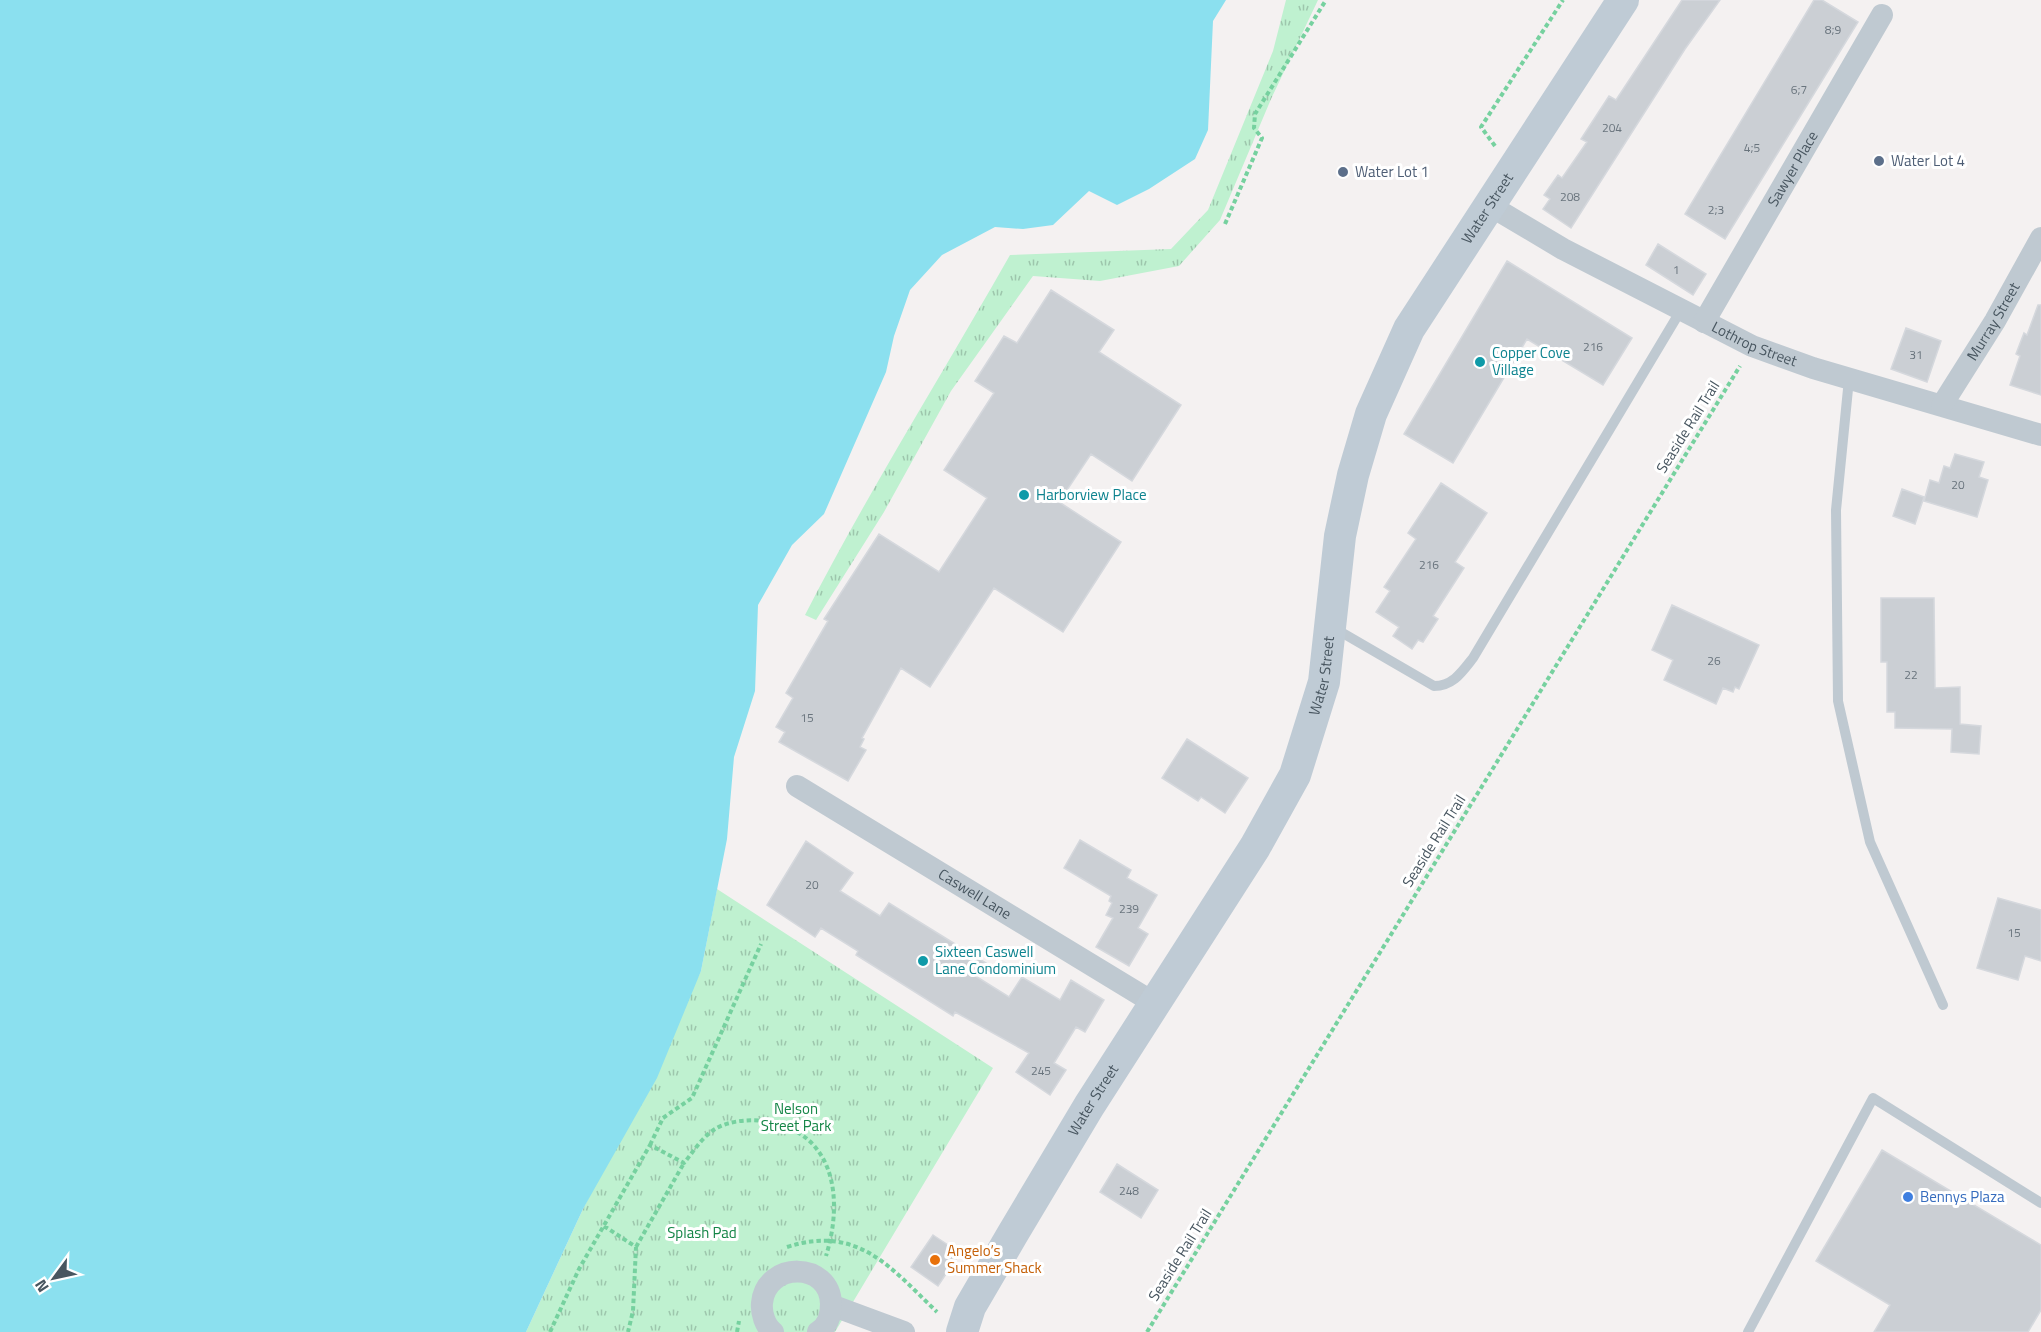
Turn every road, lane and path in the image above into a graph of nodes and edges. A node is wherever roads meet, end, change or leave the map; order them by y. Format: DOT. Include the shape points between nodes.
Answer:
graph roads {
  1 [pos="1326,0"];
  2 [pos="1623,0"];
  3 [pos="1882,15"];
  4 [pos="1489,206"];
  5 [pos="1225,224"];
  6 [pos="2041,238"];
  7 [pos="1681,310"];
  8 [pos="1704,322"];
  9 [pos="1742,363"];
  10 [pos="1849,379"];
  11 [pos="1942,405"];
  12 [pos="2041,435"];
  13 [pos="1332,626"];
  14 [pos="797,786"];
  15 [pos="761,944"];
  16 [pos="1154,1003"];
  17 [pos="1943,1005"];
  18 [pos="650,1145"];
  19 [pos="684,1163"];
  20 [pos="2041,1203"];
  21 [pos="604,1226"];
  22 [pos="831,1240"];
  23 [pos="636,1246"];
  24 [pos="819,1278"];
  25 [pos="831,1305"];
  26 [pos="937,1312"];
  27 [pos="550,1332"];
  28 [pos="628,1332"];
  29 [pos="773,1332"];
  30 [pos="818,1332"];
  31 [pos="904,1332"];
  32 [pos="962,1332"];
  33 [pos="1147,1332"];
  34 [pos="1748,1332"];
  1 -- 5 [label="path" via="1255,114 1254,129 1262,138"];
  2 -- 4 [label="main road, Water Street"];
  3 -- 8 [label="street, Sawyer Place"];
  4 -- 7 [label="street, Lothrop Street"];
  4 -- 13 [label="main road, Water Street" via="1409,328 1371,414 1340,536"];
  6 -- 11 [label="street, Murray Street"];
  7 -- 8 [label="street, Lothrop Street"];
  7 -- 13 [label="lane" via="1459,676 1445,686 1434,686"];
  8 -- 10 [label="street, Lothrop Street" via="1752,346"];
  9 -- 33 [label="path, Seaside Rail Trail"];
  10 -- 11 [label="street, Lothrop Street"];
  10 -- 17 [label="lane" via="1836,510 1838,700 1870,842"];
  11 -- 12 [label="street, Lothrop Street"];
  13 -- 16 [label="main road, Water Street" via="1324,682 1295,775 1255,847"];
  14 -- 16 [label="street, Caswell Lane"];
  15 -- 18 [label="path" via="692,1098 663,1118"];
  16 -- 32 [label="main road, Water Street" via="1012,1235 970,1307"];
  18 -- 19 [label="path"];
  18 -- 21 [label="path"];
  19 -- 22 [label="path" via="707,1135 734,1122 778,1123 801,1134 817,1149 829,1171 836,1204"];
  19 -- 23 [label="path"];
  20 -- 34 [label="lane" via="1873,1098"];
  21 -- 23 [label="path"];
  21 -- 27 [label="path"];
  22 -- 24 [label="path"];
  22 -- 26 [label="path" via="853,1244 886,1263"];
  23 -- 28 [label="path" via="633,1311"];
  24 -- 25 [label="street"];
  24 -- 29 [label="street" via="806,1271 786,1271 774,1278 763,1294 761,1312"];
  25 -- 30 [label="street" via="831,1315"];
  25 -- 31 [label="street"];
}
